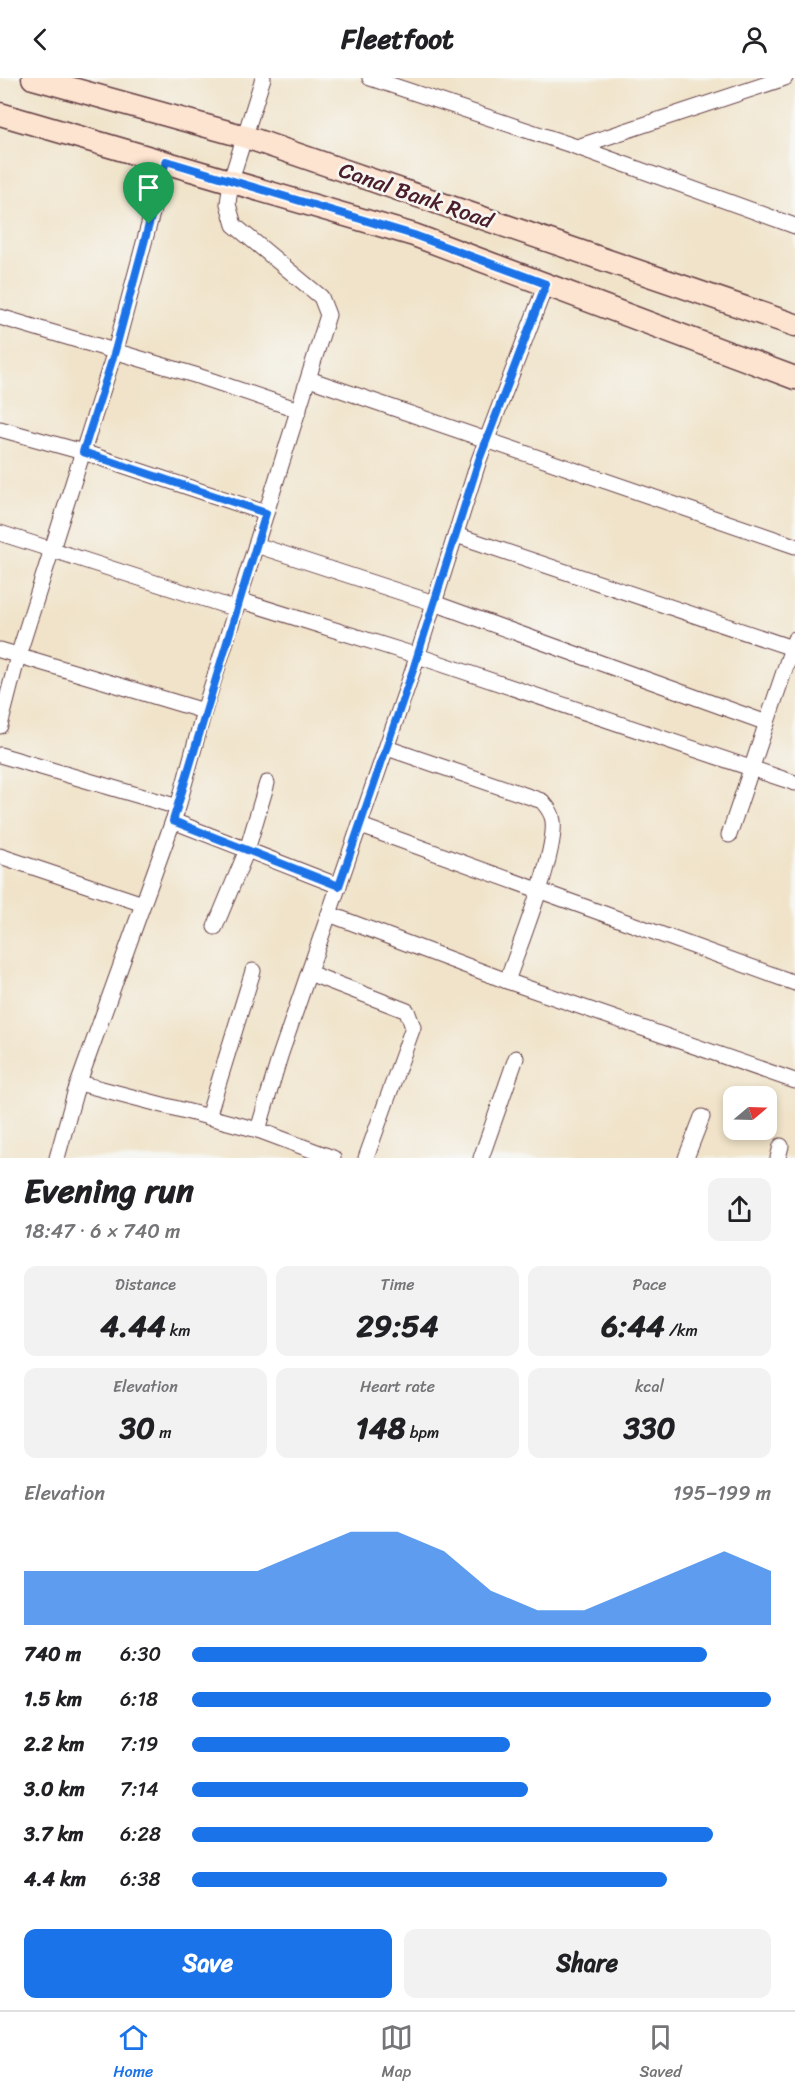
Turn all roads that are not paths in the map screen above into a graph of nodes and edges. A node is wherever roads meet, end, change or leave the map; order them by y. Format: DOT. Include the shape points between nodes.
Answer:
graph roads {
  1 [pos="33,78"];
  2 [pos="263,78"];
  3 [pos="370,78"];
  4 [pos="785,78"];
  5 [pos="0,114"];
  6 [pos="246,137"];
  7 [pos="577,147"];
  8 [pos="166,161"];
  9 [pos="231,180"];
  10 [pos="795,226"];
  11 [pos="546,284"];
  12 [pos="0,317"];
  13 [pos="795,326"];
  14 [pos="115,351"];
  15 [pos="795,378"];
  16 [pos="309,379"];
  17 [pos="299,410"];
  18 [pos="0,429"];
  19 [pos="487,440"];
  20 [pos="83,452"];
  21 [pos="266,513"];
  22 [pos="0,534"];
  23 [pos="456,535"];
  24 [pos="256,545"];
  25 [pos="795,546"];
  26 [pos="52,550"];
  27 [pos="434,603"];
  28 [pos="237,604"];
  29 [pos="794,645"];
  30 [pos="0,650"];
  31 [pos="18,656"];
  32 [pos="418,656"];
  33 [pos="204,711"];
  34 [pos="767,723"];
  35 [pos="0,726"];
  36 [pos="387,748"];
  37 [pos="0,755"];
  38 [pos="752,769"];
  39 [pos="267,783"];
  40 [pos="795,783"];
  41 [pos="175,814"];
  42 [pos="361,826"];
  43 [pos="729,835"];
  44 [pos="247,850"];
  45 [pos="0,856"];
  46 [pos="339,886"];
  47 [pos="537,892"];
  48 [pos="143,904"];
  49 [pos="329,914"];
  50 [pos="215,927"];
  51 [pos="253,971"];
  52 [pos="309,973"];
  53 [pos="507,981"];
  54 [pos="795,982"];
  55 [pos="516,1058"];
  56 [pos="795,1081"];
  57 [pos="79,1083"];
  58 [pos="208,1117"];
  59 [pos="702,1117"];
  60 [pos="258,1130"];
  61 [pos="57,1158"];
  62 [pos="333,1158"];
  63 [pos="366,1158"];
  64 [pos="481,1158"];
  65 [pos="686,1158"];
  1 -- 6 [label="main road, Canal Bank Road"];
  2 -- 6 [label="street"];
  3 -- 7 [label="street"];
  4 -- 7 [label="street"];
  5 -- 8 [label="main road"];
  6 -- 9 [label="street"];
  6 -- 13 [label="main road, Canal Bank Road"];
  7 -- 10 [label="street"];
  8 -- 9 [label="main road"];
  8 -- 14 [label="street"];
  9 -- 11 [label="main road" via="414,235"];
  9 -- 16 [label="street" via="228,204 234,225 321,297 328,315"];
  11 -- 15 [label="main road"];
  11 -- 19 [label="street"];
  12 -- 14 [label="street"];
  14 -- 17 [label="street"];
  14 -- 20 [label="street"];
  16 -- 17 [label="street"];
  16 -- 19 [label="street"];
  17 -- 21 [label="street"];
  18 -- 20 [label="street"];
  19 -- 23 [label="street"];
  19 -- 25 [label="street"];
  20 -- 21 [label="street"];
  20 -- 26 [label="street"];
  21 -- 24 [label="street"];
  22 -- 26 [label="street"];
  23 -- 27 [label="street"];
  23 -- 29 [label="street"];
  24 -- 27 [label="street"];
  24 -- 28 [label="street"];
  26 -- 28 [label="street"];
  26 -- 31 [label="street"];
  27 -- 32 [label="street"];
  27 -- 34 [label="street"];
  28 -- 32 [label="street"];
  28 -- 33 [label="street"];
  29 -- 34 [label="street"];
  30 -- 31 [label="street"];
  31 -- 33 [label="street"];
  31 -- 35 [label="street"];
  32 -- 36 [label="street"];
  32 -- 38 [label="street"];
  33 -- 41 [label="street"];
  34 -- 38 [label="street"];
  36 -- 42 [label="street"];
  36 -- 47 [label="street" via="542,801 554,822"];
  37 -- 41 [label="street"];
  38 -- 40 [label="street"];
  38 -- 43 [label="street"];
  39 -- 44 [label="street"];
  41 -- 44 [label="street"];
  41 -- 48 [label="street"];
  42 -- 46 [label="street"];
  42 -- 47 [label="street"];
  44 -- 46 [label="street"];
  44 -- 50 [label="street"];
  45 -- 48 [label="street"];
  46 -- 49 [label="street"];
  47 -- 53 [label="street"];
  47 -- 54 [label="street"];
  48 -- 57 [label="street"];
  49 -- 52 [label="street"];
  49 -- 53 [label="street"];
  51 -- 58 [label="street"];
  52 -- 60 [label="street"];
  52 -- 63 [label="street" via="407,1011 411,1017 412,1027"];
  53 -- 56 [label="street"];
  55 -- 64 [label="street"];
  57 -- 58 [label="street"];
  57 -- 61 [label="street"];
  58 -- 60 [label="street"];
  59 -- 65 [label="street"];
  60 -- 62 [label="street"];
}
